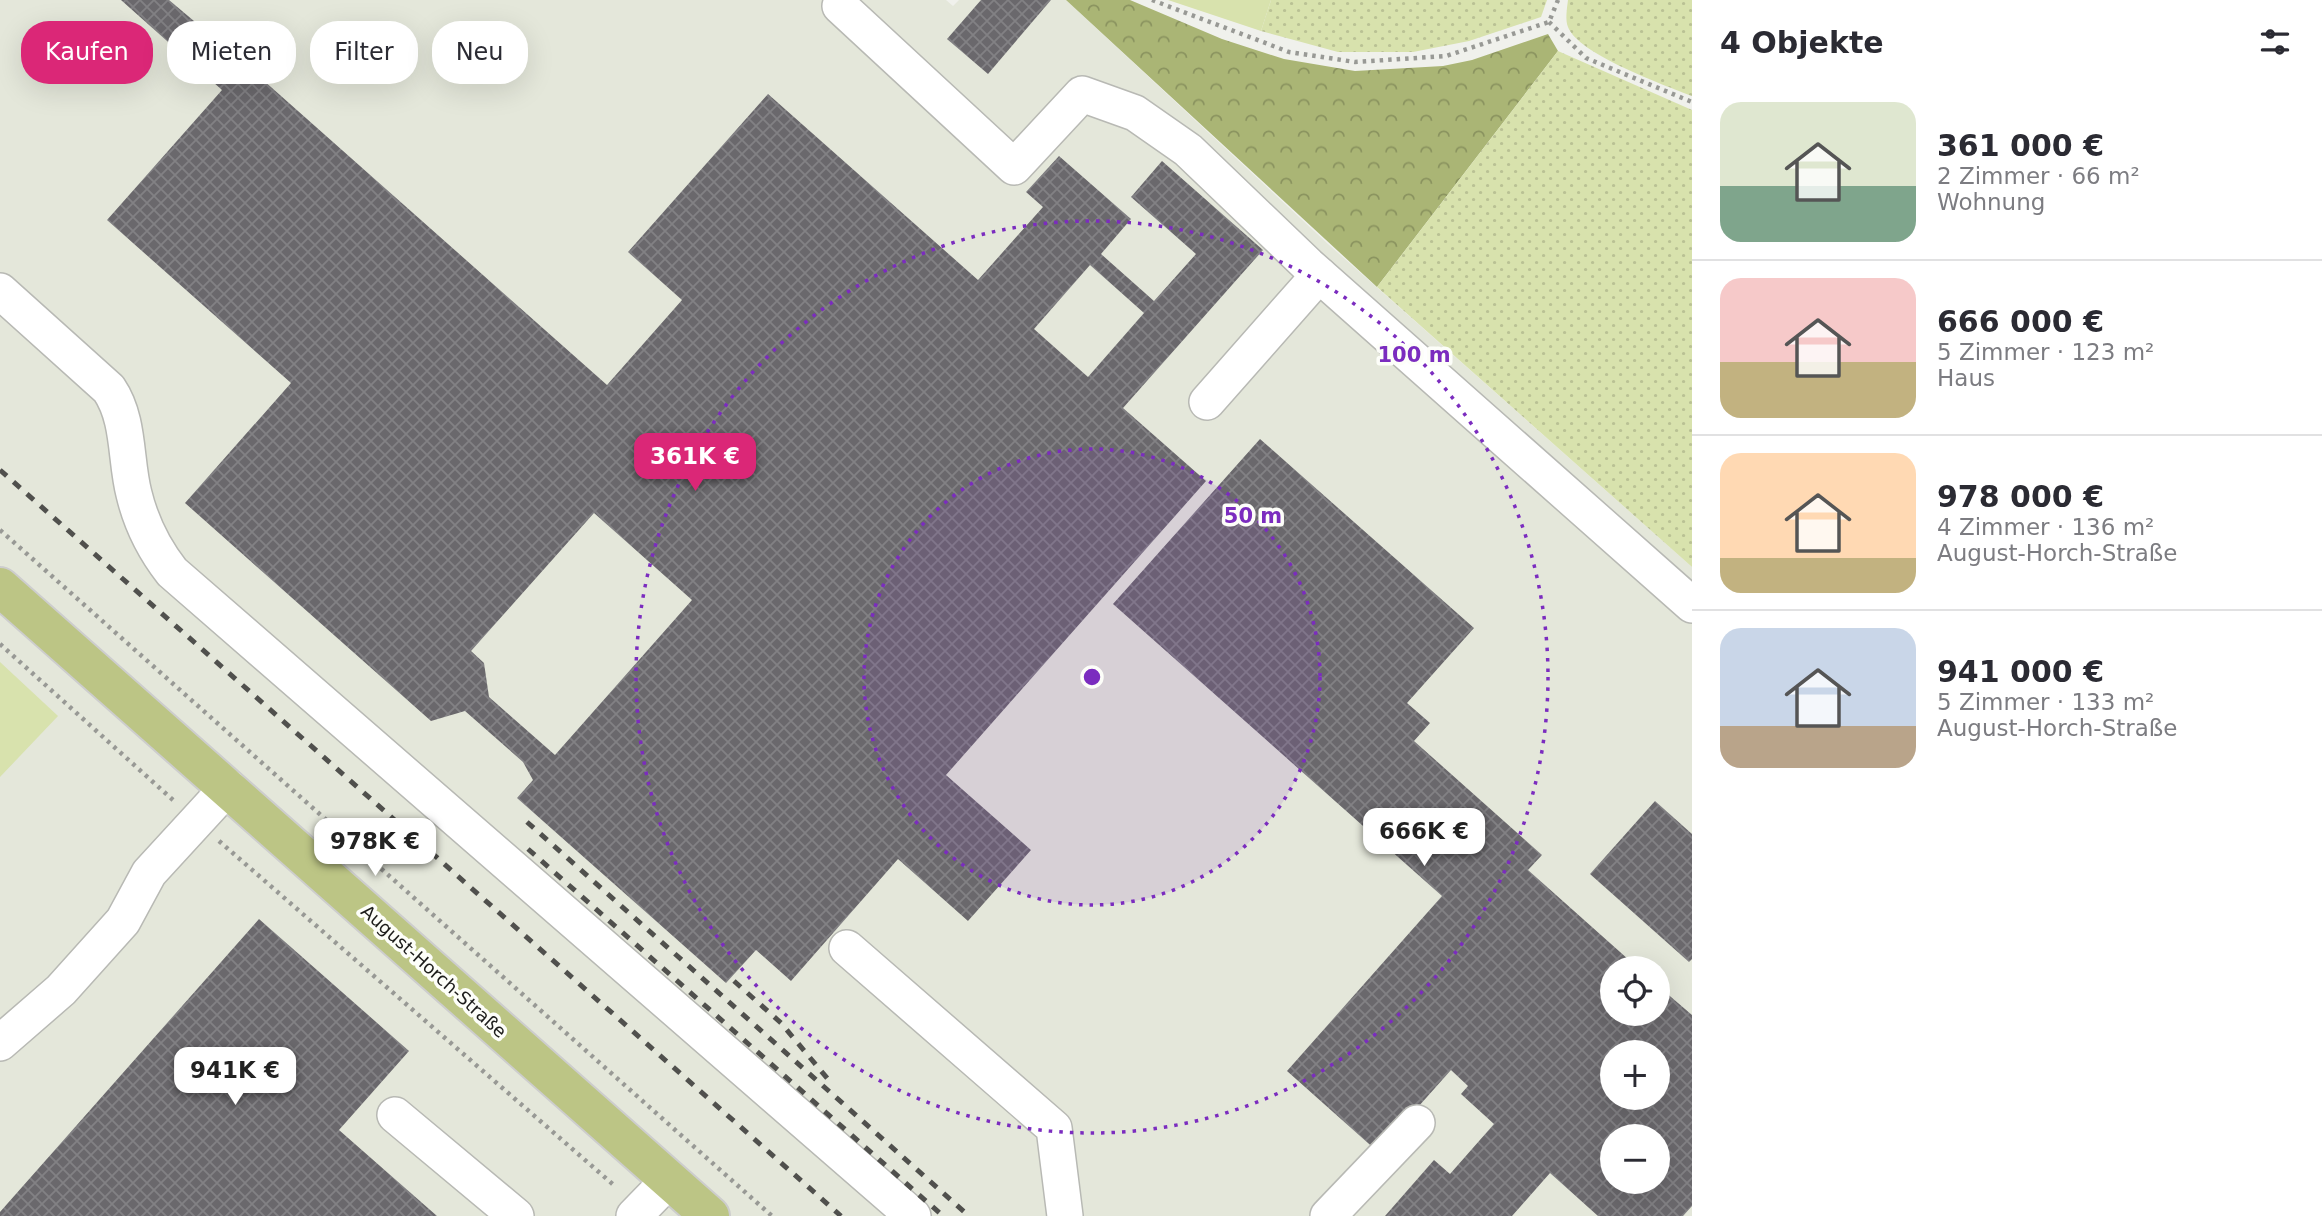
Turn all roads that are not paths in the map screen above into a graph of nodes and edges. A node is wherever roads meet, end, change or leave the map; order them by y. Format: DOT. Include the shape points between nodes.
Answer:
graph roads {
  1 [pos="840,6"];
  2 [pos="1319,275"];
  3 [pos="0,291"];
  4 [pos="1207,402"];
  5 [pos="0,587"];
  6 [pos="1692,605"];
  7 [pos="228,787"];
  8 [pos="847,948"];
  9 [pos="0,1043"];
  10 [pos="395,1115"];
  11 [pos="1417,1123"];
  12 [pos="669,1180"];
  13 [pos="638,1212"];
  14 [pos="516,1216"];
  15 [pos="710,1216"];
  16 [pos="913,1216"];
  17 [pos="1065,1216"];
  18 [pos="1328,1216"];
  1 -- 2 [label="lane" via="1014,167 1082,94 1135,113 1188,150"];
  2 -- 4 [label="lane"];
  2 -- 6 [label="lane"];
  3 -- 16 [label="lane" via="117,400 142,519 172,572"];
  5 -- 7 [label="main road, August-Horch-Straße"];
  7 -- 9 [label="lane" via="149,873 123,921 61,990"];
  7 -- 12 [label="main road, August-Horch-Straße"];
  8 -- 17 [label="lane" via="1054,1128"];
  10 -- 14 [label="lane"];
  11 -- 18 [label="lane"];
  12 -- 13 [label="lane"];
  12 -- 15 [label="main road, August-Horch-Straße"];
}
